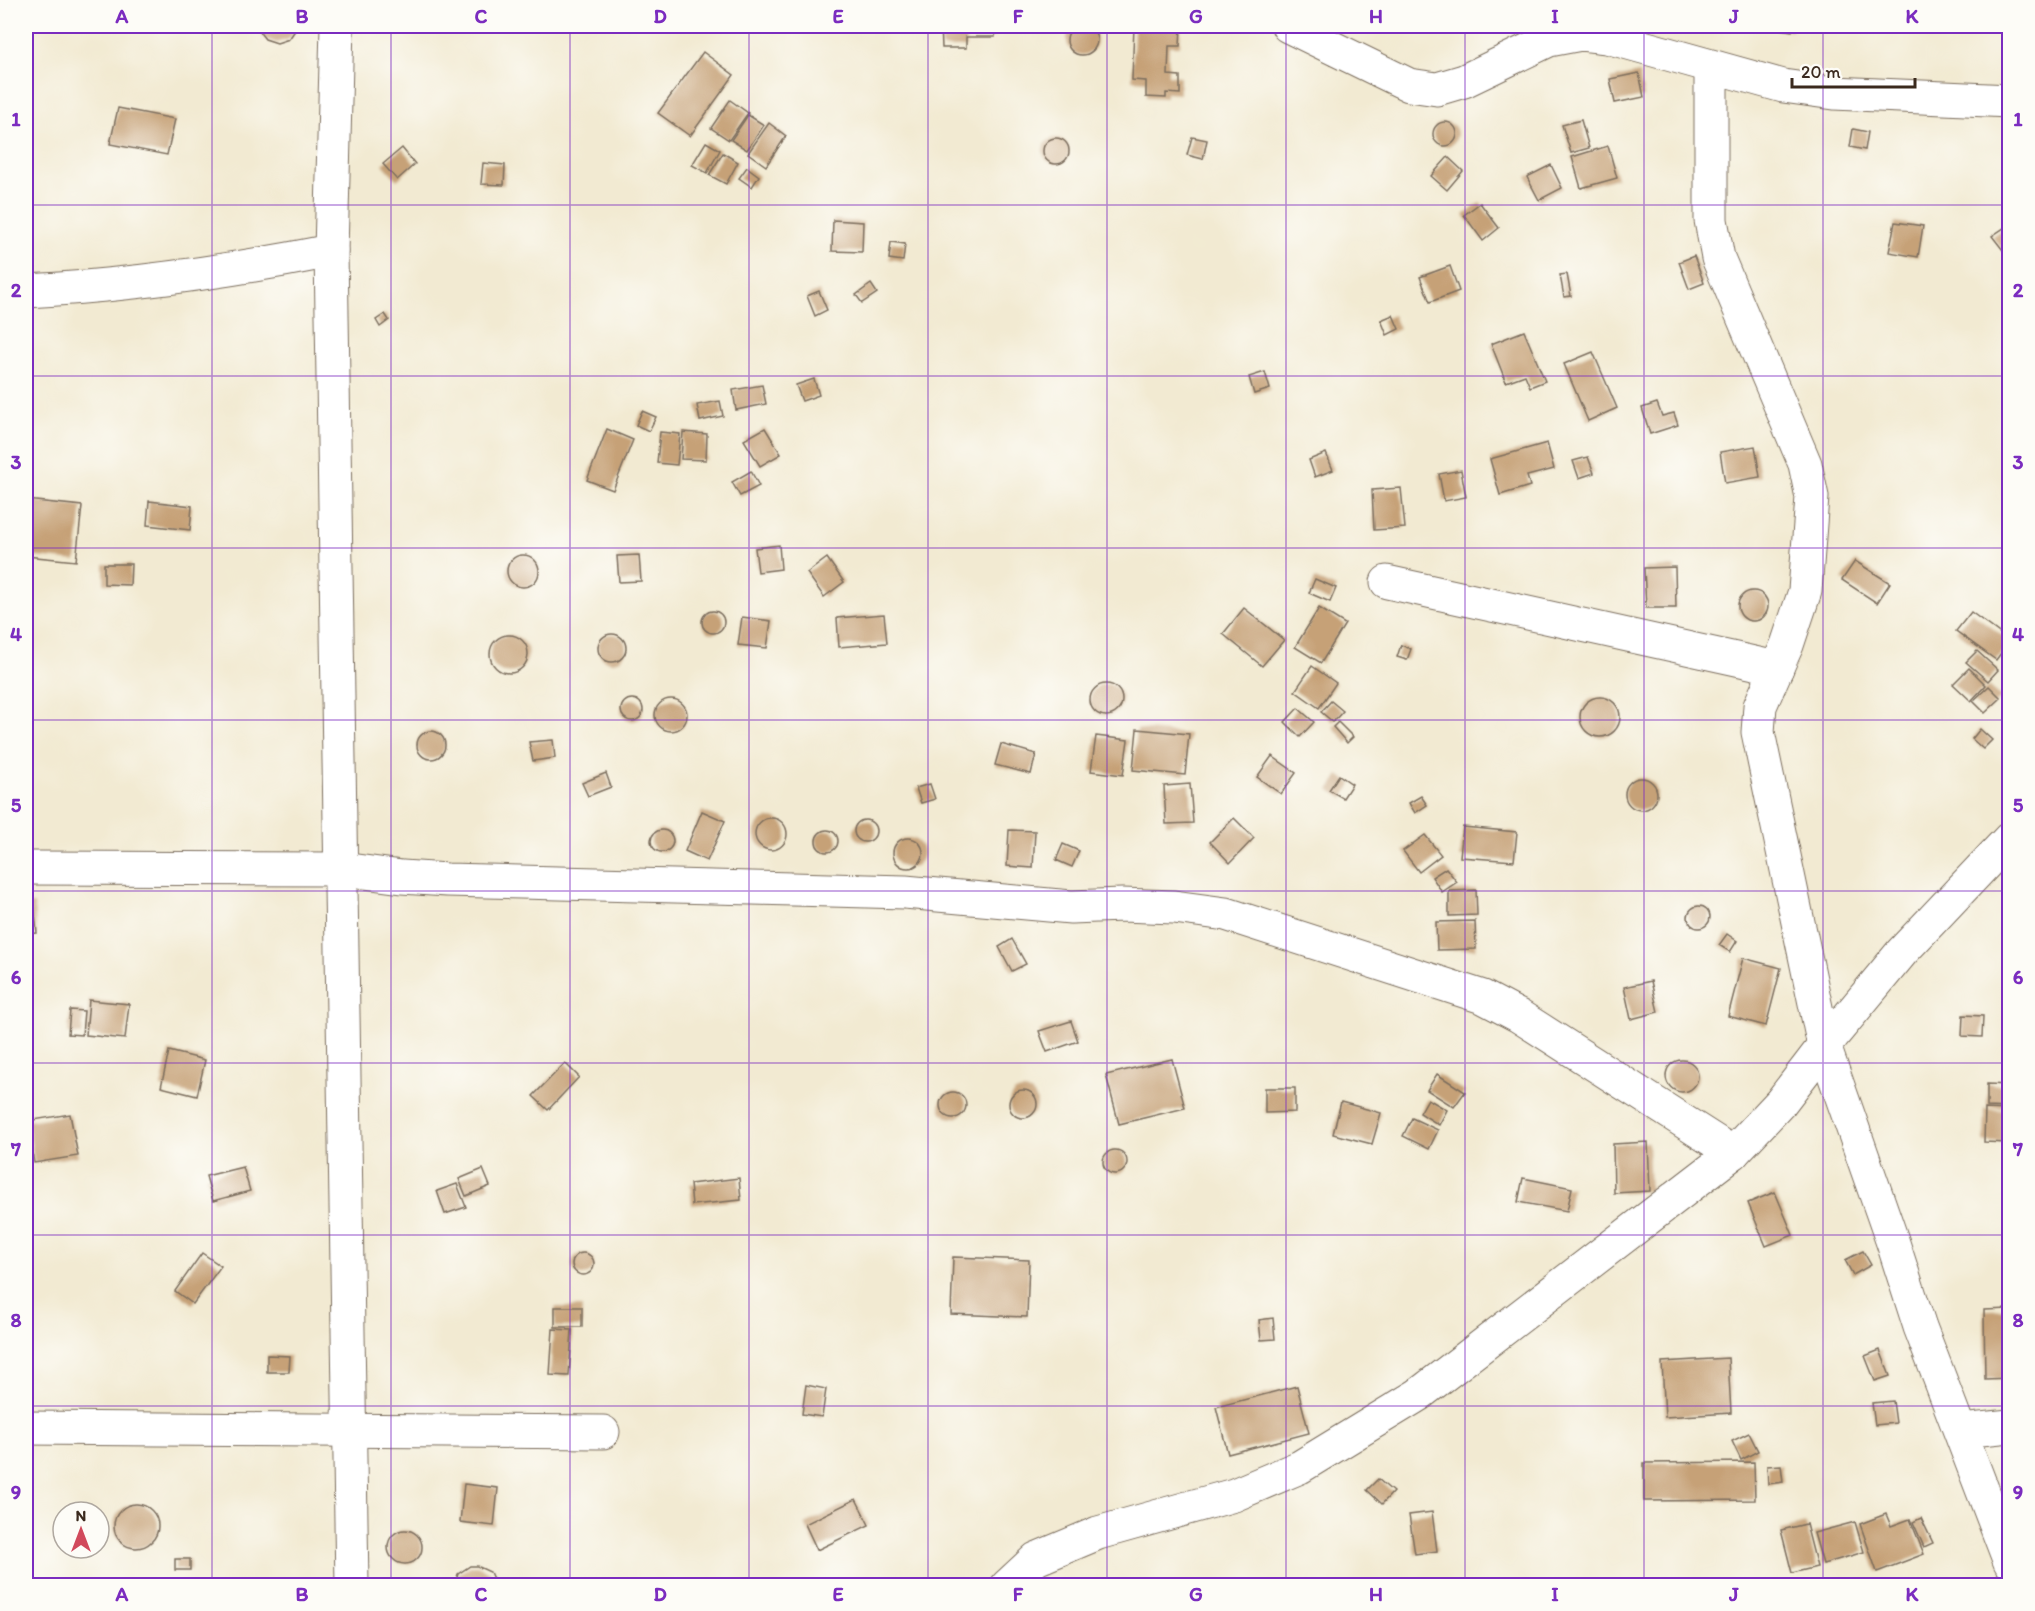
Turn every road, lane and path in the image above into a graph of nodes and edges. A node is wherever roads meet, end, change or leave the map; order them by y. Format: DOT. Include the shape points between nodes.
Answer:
graph roads {
  1 [pos="337,26"];
  2 [pos="1288,26"];
  3 [pos="1711,67"];
  4 [pos="2010,101"];
  5 [pos="330,251"];
  6 [pos="26,291"];
  7 [pos="1387,582"];
  8 [pos="1777,668"];
  9 [pos="2010,838"];
  10 [pos="26,868"];
  11 [pos="342,869"];
  12 [pos="1824,1046"];
  13 [pos="1733,1153"];
  14 [pos="2010,1426"];
  15 [pos="26,1428"];
  16 [pos="350,1430"];
  17 [pos="1961,1431"];
  18 [pos="603,1432"];
  19 [pos="2010,1562"];
  20 [pos="352,1586"];
  21 [pos="1007,1586"];
  1 -- 5 [label="street"];
  2 -- 3 [label="street" via="1409,86 1437,89 1464,81 1549,40 1581,34 1607,37"];
  3 -- 4 [label="street" via="1783,86 1834,93"];
  3 -- 8 [label="street" via="1711,220 1718,258 1801,454 1812,497 1805,591"];
  5 -- 6 [label="street" via="226,270 80,289"];
  5 -- 11 [label="street"];
  7 -- 8 [label="street"];
  8 -- 12 [label="street" via="1760,706 1758,732"];
  9 -- 12 [label="street" via="1902,952"];
  10 -- 11 [label="street"];
  11 -- 13 [label="street" via="447,880 905,892 1071,907 1122,905 1226,914 1484,997"];
  11 -- 16 [label="street"];
  12 -- 13 [label="street" via="1782,1102"];
  12 -- 17 [label="street" via="1920,1327"];
  13 -- 21 [label="street" via="1418,1395 1300,1467 1234,1495 1098,1533 1036,1559"];
  14 -- 17 [label="street"];
  15 -- 16 [label="street"];
  16 -- 18 [label="street"];
  16 -- 20 [label="street"];
  17 -- 19 [label="street"];
}
